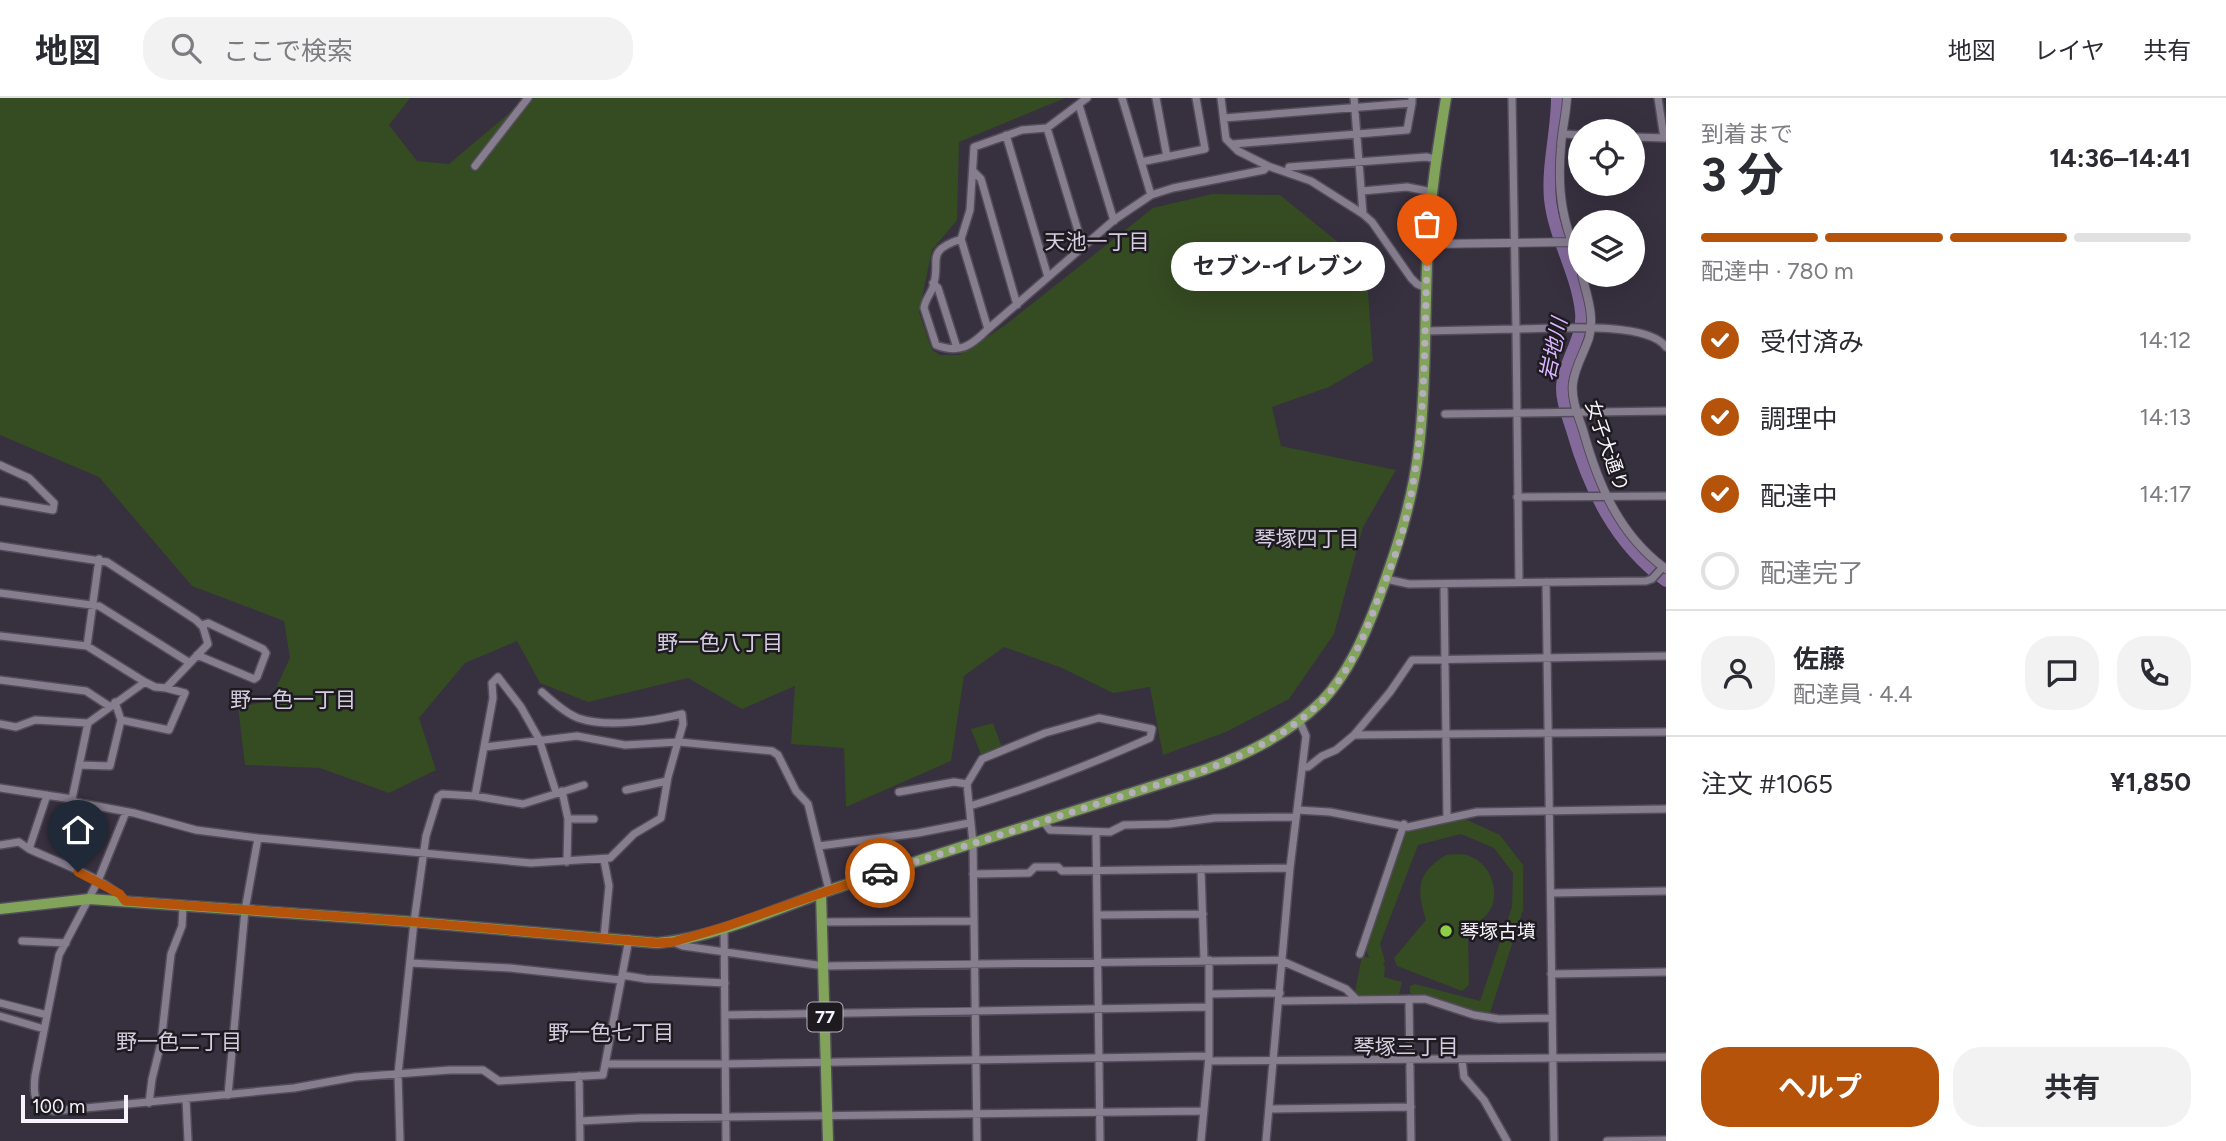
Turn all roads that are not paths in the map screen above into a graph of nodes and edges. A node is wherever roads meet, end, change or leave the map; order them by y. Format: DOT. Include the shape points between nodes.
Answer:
graph roads {
  1 [pos="528,98"];
  2 [pos="1087,98"];
  3 [pos="1122,98"];
  4 [pos="1156,98"];
  5 [pos="1196,98"];
  6 [pos="1221,98"];
  7 [pos="1354,98"];
  8 [pos="1446,98"];
  9 [pos="1512,98"];
  10 [pos="1567,98"];
  11 [pos="1658,98"];
  12 [pos="1412,100"];
  13 [pos="1079,105"];
  14 [pos="1355,107"];
  15 [pos="1224,118"];
  16 [pos="1047,128"];
  17 [pos="1357,134"];
  18 [pos="1563,134"];
  19 [pos="1568,134"];
  20 [pos="1006,135"];
  21 [pos="1645,137"];
  22 [pos="1665,138"];
  23 [pos="1233,144"];
  24 [pos="1167,157"];
  25 [pos="1436,159"];
  26 [pos="1141,162"];
  27 [pos="1360,162"];
  28 [pos="475,166"];
  29 [pos="1268,166"];
  30 [pos="973,171"];
  31 [pos="1288,172"];
  32 [pos="1362,191"];
  33 [pos="1432,192"];
  34 [pos="1151,195"];
  35 [pos="1363,214"];
  36 [pos="1114,221"];
  37 [pos="1568,238"];
  38 [pos="961,239"];
  39 [pos="1568,242"];
  40 [pos="1428,244"];
  41 [pos="1514,244"];
  42 [pos="1083,247"];
  43 [pos="1048,277"];
  44 [pos="933,283"];
  45 [pos="1586,287"];
  46 [pos="1426,288"];
  47 [pos="1017,305"];
  48 [pos="1588,328"];
  49 [pos="1516,329"];
  50 [pos="988,330"];
  51 [pos="1424,331"];
  52 [pos="1666,347"];
  53 [pos="957,348"];
  54 [pos="1666,411"];
  55 [pos="1575,413"];
  56 [pos="1445,414"];
  57 [pos="1517,414"];
  58 [pos="0,465"];
  59 [pos="1605,496"];
  60 [pos="1666,496"];
  61 [pos="1517,498"];
  62 [pos="0,501"];
  63 [pos="0,546"];
  64 [pos="99,559"];
  65 [pos="1663,568"];
  66 [pos="1386,579"];
  67 [pos="1519,582"];
  68 [pos="1546,582"];
  69 [pos="1444,584"];
  70 [pos="0,593"];
  71 [pos="92,604"];
  72 [pos="201,625"];
  73 [pos="0,636"];
  74 [pos="87,646"];
  75 [pos="197,655"];
  76 [pos="1666,656"];
  77 [pos="1547,658"];
  78 [pos="1445,660"];
  79 [pos="190,663"];
  80 [pos="0,680"];
  81 [pos="145,682"];
  82 [pos="166,688"];
  83 [pos="542,692"];
  84 [pos="112,704"];
  85 [pos="578,718"];
  86 [pos="121,720"];
  87 [pos="1299,720"];
  88 [pos="0,723"];
  89 [pos="88,723"];
  90 [pos="1666,732"];
  91 [pos="1548,734"];
  92 [pos="1354,735"];
  93 [pos="1446,735"];
  94 [pos="578,736"];
  95 [pos="539,739"];
  96 [pos="679,742"];
  97 [pos="485,747"];
  98 [pos="79,765"];
  99 [pos="1303,767"];
  100 [pos="667,781"];
  101 [pos="967,784"];
  102 [pos="584,785"];
  103 [pos="0,788"];
  104 [pos="626,790"];
  105 [pos="559,791"];
  106 [pos="899,792"];
  107 [pos="47,795"];
  108 [pos="475,796"];
  109 [pos="72,799"];
  110 [pos="970,806"];
  111 [pos="1666,809"];
  112 [pos="1549,811"];
  113 [pos="126,812"];
  114 [pos="1297,813"];
  115 [pos="1447,817"];
  116 [pos="568,819"];
  117 [pos="594,819"];
  118 [pos="1043,821"];
  119 [pos="969,823"];
  120 [pos="1405,824"];
  121 [pos="1096,833"];
  122 [pos="258,838"];
  123 [pos="973,843"];
  124 [pos="0,845"];
  125 [pos="819,846"];
  126 [pos="29,849"];
  127 [pos="424,854"];
  128 [pos="604,860"];
  129 [pos="567,862"];
  130 [pos="1290,868"];
  131 [pos="1201,869"];
  132 [pos="1097,871"];
  133 [pos="973,874"];
  134 [pos="98,881"];
  135 [pos="1666,891"];
  136 [pos="825,892"];
  137 [pos="1550,893"];
  138 [pos="89,899"];
  139 [pos="125,901"];
  140 [pos="183,905"];
  141 [pos="0,909"];
  142 [pos="245,909"];
  143 [pos="1203,914"];
  144 [pos="1097,915"];
  145 [pos="974,921"];
  146 [pos="414,922"];
  147 [pos="823,922"];
  148 [pos="724,927"];
  149 [pos="604,937"];
  150 [pos="629,939"];
  151 [pos="22,941"];
  152 [pos="673,942"];
  153 [pos="66,943"];
  154 [pos="726,951"];
  155 [pos="1360,954"];
  156 [pos="1207,960"];
  157 [pos="1282,960"];
  158 [pos="1098,962"];
  159 [pos="410,963"];
  160 [pos="975,964"];
  161 [pos="824,966"];
  162 [pos="1666,972"];
  163 [pos="1551,974"];
  164 [pos="622,978"];
  165 [pos="725,984"];
  166 [pos="1209,994"];
  167 [pos="1279,997"];
  168 [pos="1409,999"];
  169 [pos="1357,1000"];
  170 [pos="0,1003"];
  171 [pos="1209,1007"];
  172 [pos="1098,1009"];
  173 [pos="975,1011"];
  174 [pos="825,1013"];
  175 [pos="47,1015"];
  176 [pos="725,1015"];
  177 [pos="0,1016"];
  178 [pos="1551,1018"];
  179 [pos="44,1028"];
  180 [pos="1666,1057"];
  181 [pos="1099,1058"];
  182 [pos="976,1059"];
  183 [pos="1209,1059"];
  184 [pos="1553,1059"];
  185 [pos="1462,1060"];
  186 [pos="1410,1061"];
  187 [pos="826,1062"];
  188 [pos="1274,1062"];
  189 [pos="605,1063"];
  190 [pos="724,1064"];
  191 [pos="398,1074"];
  192 [pos="579,1076"];
  193 [pos="228,1095"];
  194 [pos="186,1099"];
  195 [pos="149,1103"];
  196 [pos="1411,1107"];
  197 [pos="1269,1109"];
  198 [pos="1204,1111"];
  199 [pos="1100,1113"];
  200 [pos="977,1115"];
  201 [pos="827,1116"];
  202 [pos="726,1118"];
  203 [pos="580,1121"];
  204 [pos="1666,1140"];
  205 [pos="188,1141"];
  206 [pos="400,1141"];
  207 [pos="580,1141"];
  208 [pos="726,1141"];
  209 [pos="828,1141"];
  210 [pos="977,1141"];
  211 [pos="1100,1141"];
  212 [pos="1201,1141"];
  213 [pos="1266,1141"];
  214 [pos="1411,1141"];
  215 [pos="1507,1141"];
  216 [pos="1554,1141"];
  217 [pos="1607,1141"];
  1 -- 28 [label="street"];
  2 -- 13 [label="street"];
  3 -- 26 [label="street"];
  4 -- 24 [label="street"];
  5 -- 24 [label="street" via="1205,149"];
  6 -- 15 [label="street"];
  7 -- 14 [label="street"];
  8 -- 25 [label="main road"];
  9 -- 41 [label="street"];
  10 -- 18 [label="street"];
  11 -- 22 [label="street"];
  12 -- 14 [label="street"];
  12 -- 17 [label="street" via="1406,130"];
  13 -- 16 [label="street"];
  13 -- 36 [label="street"];
  14 -- 15 [label="street"];
  14 -- 17 [label="street"];
  15 -- 23 [label="street" via="1226,139"];
  16 -- 20 [label="street"];
  16 -- 42 [label="street"];
  17 -- 23 [label="street"];
  17 -- 27 [label="street"];
  18 -- 19 [label="street"];
  18 -- 37 [label="street" via="1560,196"];
  20 -- 30 [label="street" via="974,147"];
  20 -- 43 [label="street"];
  21 -- 22 [label="street"];
  23 -- 29 [label="street"];
  24 -- 26 [label="street"];
  25 -- 27 [label="street"];
  25 -- 33 [label="main road"];
  26 -- 34 [label="street"];
  27 -- 31 [label="street" via="1289,167"];
  27 -- 32 [label="street"];
  29 -- 31 [label="street"];
  29 -- 34 [label="street"];
  30 -- 38 [label="street" via="970,209"];
  30 -- 47 [label="street" via="981,178"];
  31 -- 35 [label="street" via="1311,180"];
  32 -- 33 [label="street" via="1407,187"];
  32 -- 35 [label="street"];
  33 -- 40 [label="main road"];
  34 -- 36 [label="street"];
  35 -- 46 [label="street" via="1411,278"];
  36 -- 42 [label="street"];
  38 -- 44 [label="street" via="938,251"];
  38 -- 50 [label="street"];
  39 -- 41 [label="street"];
  40 -- 41 [label="street"];
  40 -- 46 [label="main road"];
  41 -- 49 [label="street"];
  42 -- 43 [label="street"];
  43 -- 47 [label="street"];
  44 -- 53 [label="street"];
  44 -- 53 [label="street" via="924,308 936,345"];
  45 -- 48 [label="street, 女子大通り" via="1592,314"];
  46 -- 51 [label="main road"];
  47 -- 50 [label="street"];
  48 -- 49 [label="street"];
  48 -- 52 [label="street" via="1655,336"];
  48 -- 55 [label="street, 女子大通り" via="1573,384"];
  49 -- 51 [label="street"];
  49 -- 57 [label="street"];
  50 -- 53 [label="street" via="971,346"];
  51 -- 66 [label="main road" via="1416,465 1402,534"];
  54 -- 55 [label="street"];
  55 -- 57 [label="street"];
  55 -- 59 [label="street, 女子大通り"];
  56 -- 57 [label="street"];
  57 -- 61 [label="street"];
  58 -- 62 [label="street" via="29,478 54,503 53,510"];
  59 -- 60 [label="street"];
  59 -- 61 [label="street"];
  59 -- 65 [label="street, 女子大通り" via="1638,545"];
  61 -- 67 [label="street"];
  63 -- 64 [label="street"];
  64 -- 71 [label="street"];
  64 -- 72 [label="street"];
  65 -- 68 [label="street" via="1646,581"];
  66 -- 69 [label="street"];
  66 -- 87 [label="main road" via="1344,671 1323,700"];
  67 -- 68 [label="street"];
  67 -- 69 [label="street"];
  68 -- 77 [label="street"];
  69 -- 78 [label="street"];
  70 -- 71 [label="street"];
  71 -- 74 [label="street"];
  71 -- 79 [label="street"];
  72 -- 75 [label="street" via="208,643"];
  72 -- 75 [label="street" via="208,623 266,653 254,679"];
  73 -- 74 [label="street"];
  74 -- 81 [label="street"];
  75 -- 79 [label="street"];
  76 -- 77 [label="street"];
  77 -- 78 [label="street"];
  77 -- 91 [label="street"];
  78 -- 92 [label="street" via="1412,660"];
  78 -- 93 [label="street"];
  79 -- 82 [label="street"];
  80 -- 84 [label="street" via="86,691"];
  81 -- 82 [label="street"];
  81 -- 84 [label="street"];
  82 -- 86 [label="street" via="185,693 169,730"];
  83 -- 85 [label="street"];
  84 -- 86 [label="street"];
  84 -- 89 [label="street"];
  85 -- 94 [label="street"];
  85 -- 96 [label="street" via="631,722 682,714"];
  86 -- 98 [label="street" via="110,766"];
  87 -- 99 [label="street" via="1306,736"];
  87 -- 118 [label="main road" via="1241,756"];
  88 -- 89 [label="street" via="16,727 35,720"];
  89 -- 98 [label="street"];
  90 -- 91 [label="street"];
  91 -- 93 [label="street"];
  91 -- 112 [label="street"];
  92 -- 93 [label="street"];
  92 -- 99 [label="street"];
  93 -- 115 [label="street"];
  94 -- 95 [label="street"];
  94 -- 96 [label="street" via="625,745"];
  95 -- 97 [label="street"];
  95 -- 97 [label="street" via="498,677 492,683"];
  95 -- 105 [label="street"];
  96 -- 100 [label="street"];
  96 -- 125 [label="street" via="778,755 800,798 808,804"];
  97 -- 108 [label="street"];
  98 -- 109 [label="street"];
  99 -- 114 [label="street"];
  100 -- 104 [label="street"];
  100 -- 128 [label="street" via="661,818"];
  101 -- 106 [label="street" via="954,782"];
  101 -- 110 [label="street"];
  101 -- 110 [label="street" via="982,759 1045,733 1099,718 1152,729 1150,738 1126,749"];
  102 -- 105 [label="street"];
  103 -- 107 [label="street"];
  105 -- 108 [label="street" via="523,804"];
  105 -- 116 [label="street"];
  107 -- 109 [label="street"];
  107 -- 126 [label="street"];
  108 -- 127 [label="street" via="438,797"];
  109 -- 113 [label="street"];
  110 -- 119 [label="street"];
  111 -- 112 [label="street"];
  112 -- 115 [label="street"];
  112 -- 137 [label="street"];
  113 -- 122 [label="street" via="196,830"];
  113 -- 134 [label="street"];
  114 -- 120 [label="street" via="1331,812"];
  114 -- 121 [label="street" via="1124,825"];
  114 -- 130 [label="street"];
  115 -- 120 [label="street"];
  116 -- 117 [label="street"];
  116 -- 129 [label="street"];
  118 -- 121 [label="street" via="1050,830"];
  118 -- 123 [label="main road"];
  119 -- 123 [label="street"];
  119 -- 125 [label="street"];
  120 -- 155 [label="street"];
  121 -- 132 [label="street"];
  122 -- 127 [label="street"];
  122 -- 142 [label="street"];
  123 -- 133 [label="street"];
  123 -- 136 [label="main road"];
  124 -- 126 [label="street" via="19,842"];
  125 -- 136 [label="street"];
  126 -- 134 [label="street"];
  127 -- 129 [label="street"];
  127 -- 146 [label="street"];
  128 -- 129 [label="street"];
  128 -- 149 [label="street" via="609,887"];
  130 -- 131 [label="street"];
  130 -- 157 [label="street"];
  131 -- 132 [label="street"];
  131 -- 143 [label="street"];
  132 -- 133 [label="street" via="1035,867 1029,873"];
  132 -- 144 [label="street"];
  133 -- 145 [label="street"];
  134 -- 138 [label="street"];
  134 -- 139 [label="street"];
  135 -- 137 [label="street"];
  136 -- 147 [label="main road, 77"];
  136 -- 148 [label="main road"];
  137 -- 163 [label="street"];
  138 -- 139 [label="main road"];
  138 -- 141 [label="main road"];
  138 -- 153 [label="street"];
  139 -- 140 [label="main road"];
  140 -- 142 [label="main road"];
  140 -- 195 [label="street" via="182,926 171,954"];
  142 -- 146 [label="main road"];
  142 -- 193 [label="street"];
  143 -- 144 [label="street"];
  143 -- 156 [label="street"];
  144 -- 158 [label="street"];
  145 -- 147 [label="street"];
  145 -- 160 [label="street"];
  146 -- 149 [label="main road"];
  146 -- 159 [label="street"];
  147 -- 161 [label="main road, 77"];
  148 -- 152 [label="main road"];
  148 -- 154 [label="street"];
  149 -- 150 [label="main road"];
  150 -- 152 [label="main road"];
  150 -- 164 [label="street"];
  151 -- 153 [label="street"];
  152 -- 154 [label="street"];
  153 -- 175 [label="street"];
  154 -- 161 [label="street"];
  154 -- 165 [label="street"];
  156 -- 157 [label="street"];
  156 -- 158 [label="street"];
  156 -- 166 [label="street"];
  157 -- 167 [label="street"];
  157 -- 169 [label="street" via="1346,989"];
  158 -- 160 [label="street"];
  158 -- 172 [label="street"];
  159 -- 164 [label="street"];
  159 -- 191 [label="street"];
  160 -- 161 [label="street"];
  160 -- 173 [label="street"];
  161 -- 174 [label="main road, 77"];
  162 -- 163 [label="street"];
  163 -- 178 [label="street"];
  164 -- 165 [label="street"];
  164 -- 189 [label="street"];
  165 -- 176 [label="street"];
  166 -- 167 [label="street"];
  166 -- 171 [label="street"];
  167 -- 169 [label="street"];
  167 -- 188 [label="street"];
  168 -- 169 [label="street"];
  168 -- 178 [label="street" via="1499,1019"];
  168 -- 186 [label="street"];
  170 -- 175 [label="street"];
  171 -- 172 [label="street"];
  171 -- 183 [label="street"];
  172 -- 173 [label="street"];
  172 -- 181 [label="street"];
  173 -- 174 [label="street"];
  173 -- 182 [label="street"];
  174 -- 176 [label="street"];
  174 -- 187 [label="main road, 77"];
  175 -- 179 [label="street"];
  176 -- 190 [label="street"];
  177 -- 179 [label="street"];
  178 -- 184 [label="street"];
  179 -- 195 [label="street" via="33,1091 36,1104 54,1111"];
  180 -- 184 [label="street"];
  181 -- 182 [label="street"];
  181 -- 183 [label="street"];
  181 -- 199 [label="street"];
  182 -- 187 [label="street"];
  182 -- 200 [label="street"];
  183 -- 188 [label="street"];
  183 -- 198 [label="street"];
  184 -- 185 [label="street"];
  184 -- 216 [label="street"];
  185 -- 186 [label="street"];
  185 -- 215 [label="street" via="1464,1077 1484,1100"];
  186 -- 188 [label="street"];
  186 -- 196 [label="street"];
  187 -- 190 [label="street"];
  187 -- 201 [label="main road, 77"];
  188 -- 197 [label="street"];
  189 -- 190 [label="street"];
  189 -- 192 [label="street" via="603,1075"];
  190 -- 202 [label="street"];
  191 -- 192 [label="street" via="483,1070 499,1081"];
  191 -- 193 [label="street"];
  191 -- 206 [label="street"];
  192 -- 203 [label="street"];
  193 -- 194 [label="street"];
  194 -- 195 [label="street"];
  194 -- 205 [label="street"];
  196 -- 197 [label="street"];
  196 -- 214 [label="street"];
  197 -- 213 [label="street"];
  198 -- 199 [label="street"];
  198 -- 212 [label="street"];
  199 -- 200 [label="street"];
  199 -- 211 [label="street"];
  200 -- 201 [label="street"];
  200 -- 210 [label="street"];
  201 -- 202 [label="street"];
  201 -- 209 [label="main road, 77"];
  202 -- 203 [label="street"];
  202 -- 208 [label="street"];
  203 -- 207 [label="street"];
  204 -- 217 [label="street"];
}
